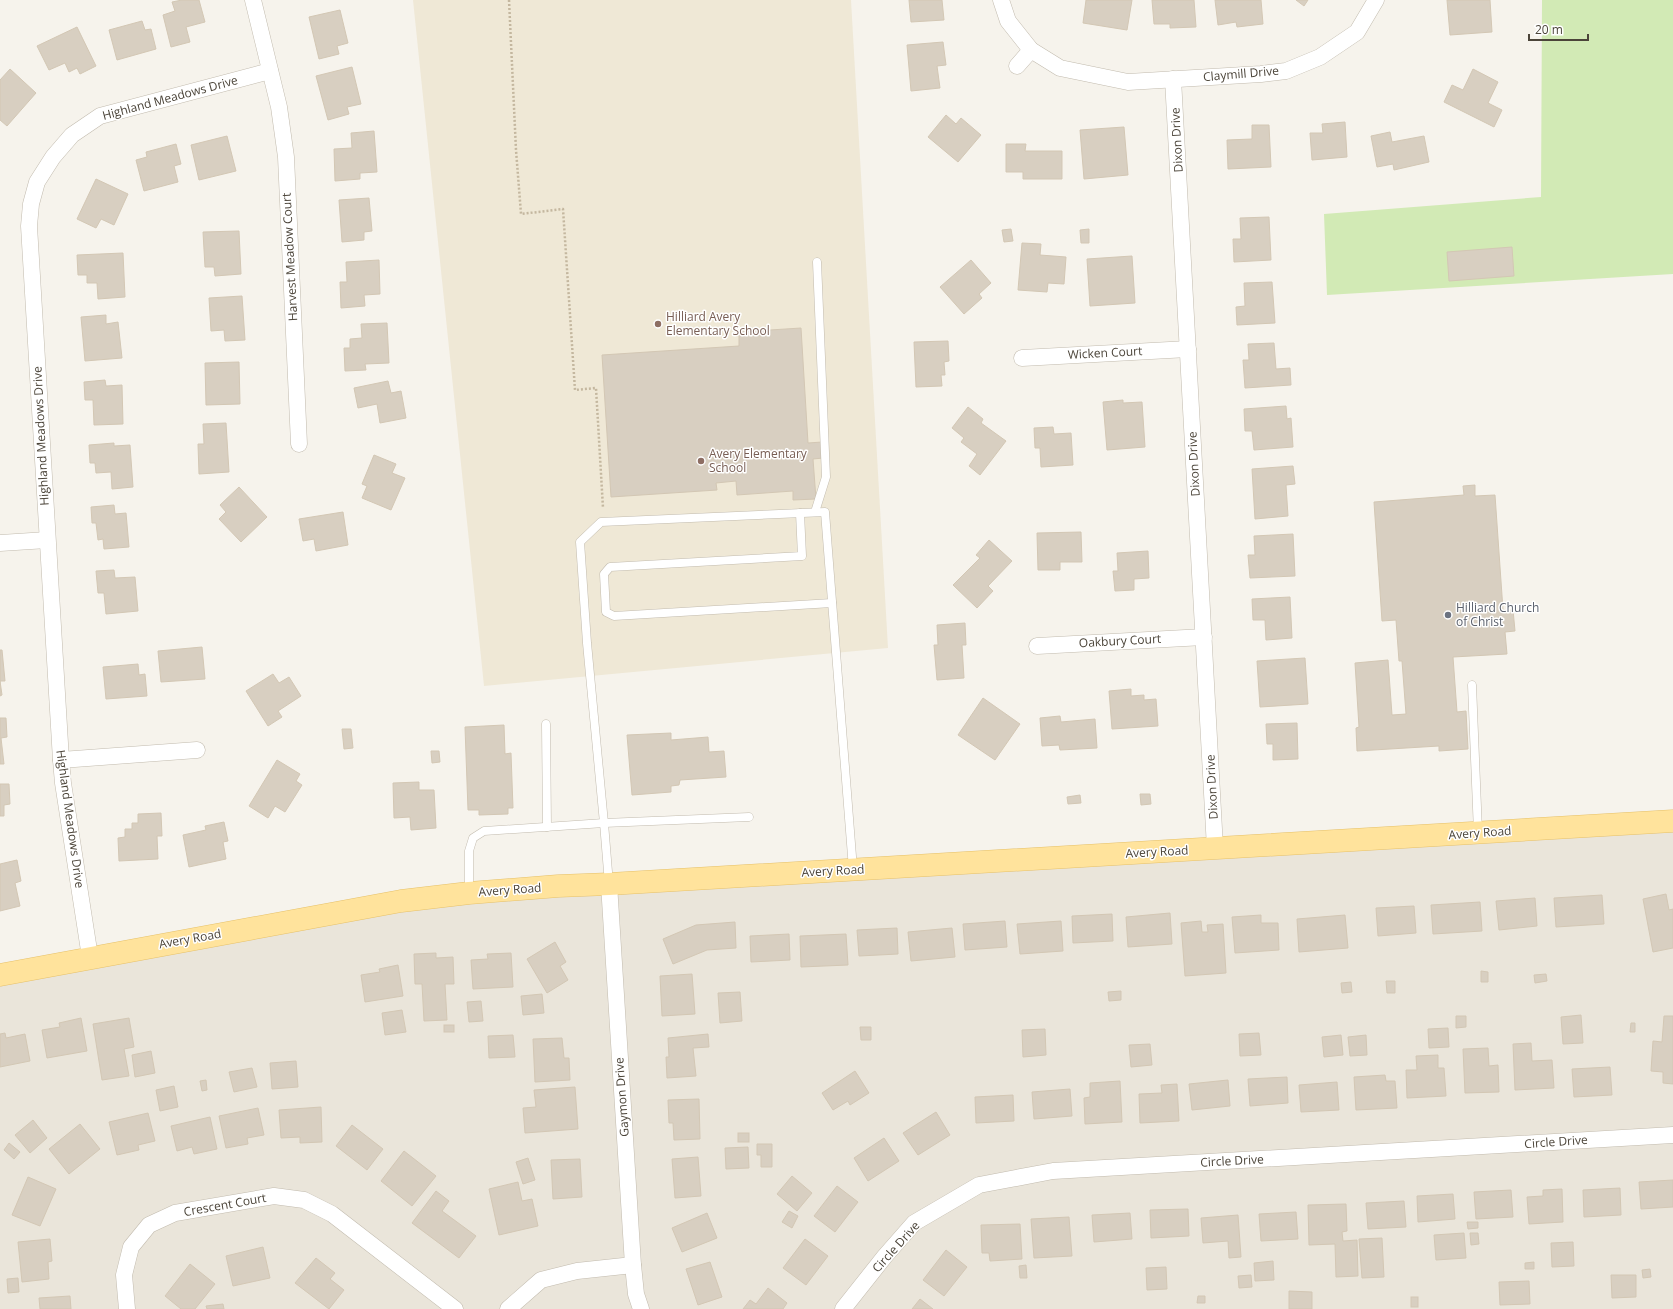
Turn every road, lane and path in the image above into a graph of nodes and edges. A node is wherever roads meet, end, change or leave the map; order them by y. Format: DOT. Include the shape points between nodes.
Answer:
graph roads {
  1 [pos="253,0"];
  2 [pos="509,0"];
  3 [pos="1001,0"];
  4 [pos="1376,0"];
  5 [pos="1031,50"];
  6 [pos="1017,66"];
  7 [pos="270,71"];
  8 [pos="1173,79"];
  9 [pos="817,262"];
  10 [pos="1188,349"];
  11 [pos="1022,358"];
  12 [pos="299,444"];
  13 [pos="603,508"];
  14 [pos="815,512"];
  15 [pos="800,513"];
  16 [pos="47,540"];
  17 [pos="0,543"];
  18 [pos="832,603"];
  19 [pos="1204,637"];
  20 [pos="1037,646"];
  21 [pos="1472,685"];
  22 [pos="546,724"];
  23 [pos="197,750"];
  24 [pos="61,760"];
  25 [pos="749,817"];
  26 [pos="1673,821"];
  27 [pos="604,823"];
  28 [pos="547,827"];
  29 [pos="1478,833"];
  30 [pos="1215,848"];
  31 [pos="854,870"];
  32 [pos="609,884"];
  33 [pos="469,893"];
  34 [pos="90,957"];
  35 [pos="0,975"];
  36 [pos="1673,1135"];
  37 [pos="633,1265"];
  38 [pos="127,1309"];
  39 [pos="455,1309"];
  40 [pos="508,1309"];
  41 [pos="641,1309"];
  42 [pos="843,1309"];
  1 -- 7 [label="street, Harvest Meadow Court"];
  2 -- 13 [label="path" via="520,214 563,209 575,390 596,388"];
  3 -- 5 [label="street, Claymill Drive" via="1008,21"];
  4 -- 8 [label="street, Claymill Drive" via="1357,32 1320,57 1286,71"];
  5 -- 6 [label="street"];
  5 -- 8 [label="street, Claymill Drive" via="1060,68 1128,82"];
  7 -- 12 [label="street, Harvest Meadow Court" via="279,107 286,157"];
  7 -- 16 [label="street, Highland Meadows Drive" via="100,116 72,135 53,157 37,182 29,226"];
  8 -- 10 [label="street, Dixon Drive"];
  9 -- 14 [label="lane" via="826,477"];
  10 -- 11 [label="street, Wicken Court"];
  10 -- 19 [label="street, Dixon Drive"];
  14 -- 15 [label="lane"];
  14 -- 18 [label="lane" via="825,512"];
  15 -- 18 [label="lane" via="802,556 610,567 604,574 606,612 614,616"];
  15 -- 27 [label="lane" via="601,522 580,542"];
  16 -- 17 [label="street"];
  16 -- 24 [label="street, Highland Meadows Drive"];
  18 -- 31 [label="lane"];
  19 -- 20 [label="street, Oakbury Court"];
  19 -- 30 [label="street, Dixon Drive"];
  21 -- 29 [label="lane"];
  22 -- 28 [label="lane"];
  23 -- 24 [label="street"];
  24 -- 34 [label="street, Highland Meadows Drive"];
  25 -- 27 [label="lane"];
  26 -- 29 [label="main road, Avery Road"];
  27 -- 28 [label="lane"];
  27 -- 32 [label="lane"];
  28 -- 33 [label="lane" via="484,831 473,838 469,851"];
  29 -- 30 [label="main road, Avery Road"];
  30 -- 31 [label="main road, Avery Road"];
  31 -- 32 [label="main road, Avery Road"];
  32 -- 33 [label="main road, Avery Road"];
  32 -- 37 [label="street, Gaymon Drive"];
  33 -- 34 [label="main road, Avery Road" via="350,910"];
  34 -- 35 [label="main road, Avery Road"];
  36 -- 42 [label="street, Circle Drive" via="1053,1171 979,1185 914,1223"];
  37 -- 40 [label="street" via="577,1271 541,1280"];
  37 -- 41 [label="street, Gaymon Drive" via="636,1294"];
  38 -- 39 [label="street, Crescent Court" via="124,1275 131,1248 149,1225 175,1213 274,1196 304,1200 332,1214"];
}
